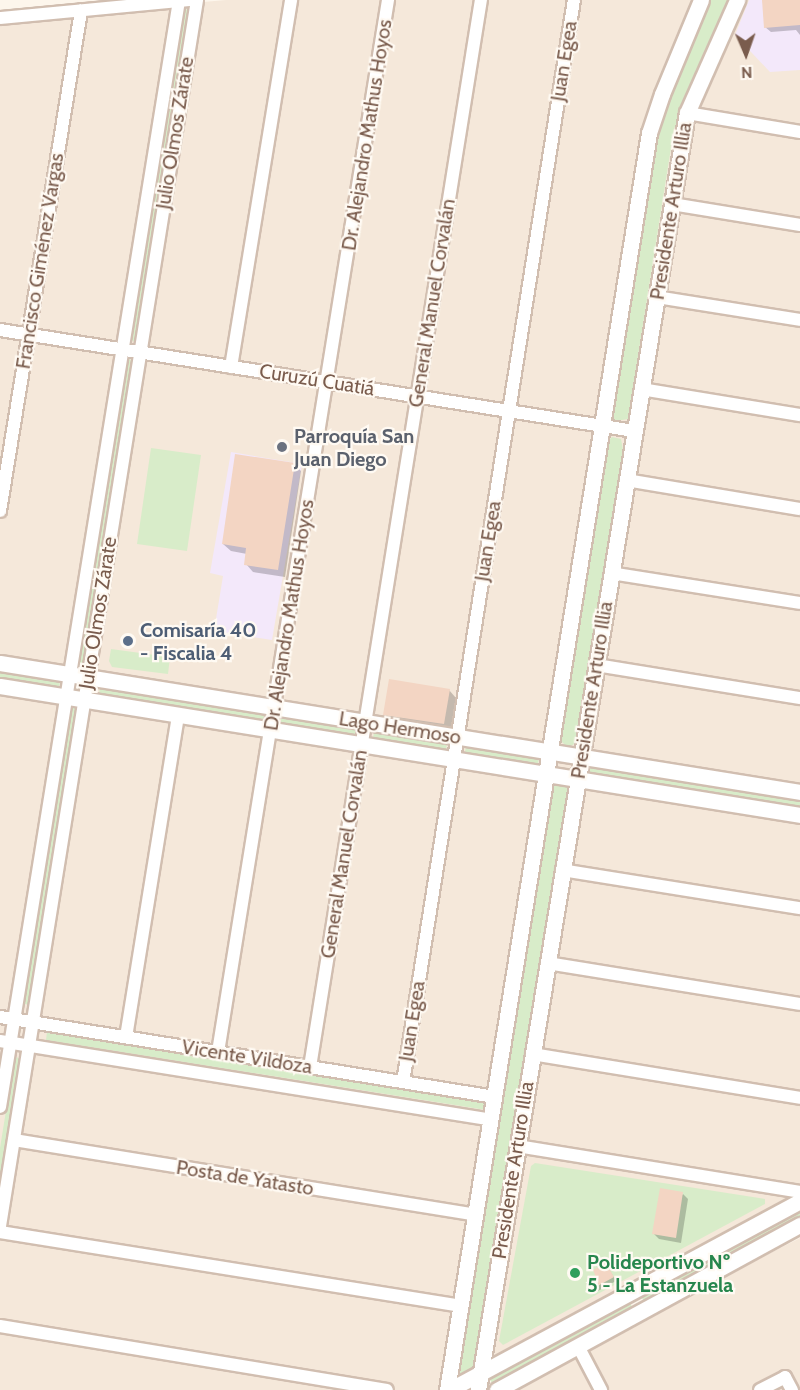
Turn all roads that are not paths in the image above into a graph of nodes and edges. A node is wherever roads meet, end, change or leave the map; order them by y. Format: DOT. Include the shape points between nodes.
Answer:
graph roads {
  1 [pos="197,0"];
  2 [pos="291,0"];
  3 [pos="388,0"];
  4 [pos="481,0"];
  5 [pos="574,0"];
  6 [pos="701,0"];
  7 [pos="737,0"];
  8 [pos="185,1"];
  9 [pos="81,11"];
  10 [pos="0,18"];
  11 [pos="687,113"];
  12 [pos="800,132"];
  13 [pos="672,204"];
  14 [pos="800,225"];
  15 [pos="657,297"];
  16 [pos="800,320"];
  17 [pos="0,330"];
  18 [pos="28,335"];
  19 [pos="123,350"];
  20 [pos="140,352"];
  21 [pos="231,367"];
  22 [pos="327,382"];
  23 [pos="641,389"];
  24 [pos="417,396"];
  25 [pos="509,411"];
  26 [pos="800,415"];
  27 [pos="602,426"];
  28 [pos="634,431"];
  29 [pos="626,480"];
  30 [pos="800,509"];
  31 [pos="0,511"];
  32 [pos="611,573"];
  33 [pos="800,603"];
  34 [pos="0,663"];
  35 [pos="596,664"];
  36 [pos="70,675"];
  37 [pos="88,677"];
  38 [pos="0,686"];
  39 [pos="66,697"];
  40 [pos="800,698"];
  41 [pos="84,700"];
  42 [pos="274,708"];
  43 [pos="178,715"];
  44 [pos="365,723"];
  45 [pos="270,730"];
  46 [pos="457,737"];
  47 [pos="362,744"];
  48 [pos="550,752"];
  49 [pos="581,756"];
  50 [pos="454,759"];
  51 [pos="546,774"];
  52 [pos="577,779"];
  53 [pos="800,792"];
  54 [pos="800,815"];
  55 [pos="562,870"];
  56 [pos="800,908"];
  57 [pos="547,963"];
  58 [pos="800,1004"];
  59 [pos="0,1017"];
  60 [pos="14,1020"];
  61 [pos="33,1022"];
  62 [pos="126,1037"];
  63 [pos="5,1042"];
  64 [pos="29,1045"];
  65 [pos="218,1052"];
  66 [pos="532,1054"];
  67 [pos="310,1067"];
  68 [pos="403,1082"];
  69 [pos="495,1097"];
  70 [pos="800,1098"];
  71 [pos="0,1107"];
  72 [pos="491,1120"];
  73 [pos="14,1140"];
  74 [pos="517,1146"];
  75 [pos="800,1192"];
  76 [pos="800,1201"];
  77 [pos="475,1215"];
  78 [pos="0,1226"];
  79 [pos="800,1226"];
  80 [pos="0,1232"];
  81 [pos="631,1293"];
  82 [pos="460,1306"];
  83 [pos="642,1311"];
  84 [pos="0,1326"];
  85 [pos="578,1346"];
  86 [pos="480,1373"];
  87 [pos="387,1390"];
  88 [pos="448,1390"];
  89 [pos="478,1390"];
  90 [pos="497,1390"];
  91 [pos="601,1390"];
  92 [pos="760,1390"];
  93 [pos="792,1390"];
  1 -- 20 [label="street, Julio Olmos Zárate"];
  2 -- 21 [label="street"];
  3 -- 22 [label="street, Dr. Alejandro Mathus Hoyos"];
  4 -- 24 [label="street, General Manuel Corvalán"];
  5 -- 25 [label="street, Juan Egea"];
  6 -- 27 [label="street, Presidente Arturo Illia" via="649,133"];
  7 -- 11 [label="street, Presidente Arturo Illia"];
  8 -- 9 [label="street"];
  8 -- 19 [label="street, Julio Olmos Zárate"];
  9 -- 10 [label="street"];
  9 -- 18 [label="street, Francisco Giménez Vargas"];
  11 -- 12 [label="street"];
  11 -- 13 [label="street, Presidente Arturo Illia"];
  13 -- 14 [label="street"];
  13 -- 15 [label="street, Presidente Arturo Illia"];
  15 -- 16 [label="street"];
  15 -- 23 [label="street, Presidente Arturo Illia"];
  17 -- 18 [label="street, Curuzú Cuatiá"];
  18 -- 19 [label="street, Curuzú Cuatiá"];
  18 -- 31 [label="street, Francisco Giménez Vargas"];
  19 -- 20 [label="street, Curuzú Cuatiá"];
  19 -- 36 [label="street, Julio Olmos Zárate"];
  20 -- 21 [label="street, Curuzú Cuatiá"];
  20 -- 37 [label="street, Julio Olmos Zárate"];
  21 -- 22 [label="street, Curuzú Cuatiá"];
  22 -- 24 [label="street, Curuzú Cuatiá"];
  22 -- 42 [label="street, Dr. Alejandro Mathus Hoyos"];
  23 -- 26 [label="street"];
  23 -- 28 [label="street, Presidente Arturo Illia"];
  24 -- 25 [label="street, Curuzú Cuatiá"];
  24 -- 44 [label="street, General Manuel Corvalán"];
  25 -- 27 [label="street, Curuzú Cuatiá"];
  25 -- 46 [label="street, Juan Egea"];
  27 -- 28 [label="street, Curuzú Cuatiá"];
  27 -- 48 [label="street, Presidente Arturo Illia"];
  28 -- 29 [label="street, Presidente Arturo Illia"];
  29 -- 30 [label="street"];
  29 -- 32 [label="street, Presidente Arturo Illia"];
  32 -- 33 [label="street"];
  32 -- 35 [label="street, Presidente Arturo Illia"];
  34 -- 36 [label="street, Lago Hermoso"];
  35 -- 40 [label="street"];
  35 -- 49 [label="street, Presidente Arturo Illia"];
  36 -- 37 [label="street, Lago Hermoso"];
  36 -- 39 [label="street, Julio Olmos Zárate"];
  37 -- 41 [label="street, Julio Olmos Zárate"];
  37 -- 42 [label="street, Lago Hermoso"];
  38 -- 39 [label="street, Lago Hermoso"];
  39 -- 41 [label="street, Lago Hermoso"];
  39 -- 60 [label="street, Julio Olmos Zárate"];
  41 -- 43 [label="street, Lago Hermoso"];
  41 -- 61 [label="street, Julio Olmos Zárate"];
  42 -- 44 [label="street, Lago Hermoso"];
  42 -- 45 [label="street, Dr. Alejandro Mathus Hoyos"];
  43 -- 45 [label="street, Lago Hermoso"];
  43 -- 62 [label="street"];
  44 -- 46 [label="street, Lago Hermoso"];
  44 -- 47 [label="street, General Manuel Corvalán"];
  45 -- 47 [label="street, Lago Hermoso"];
  45 -- 65 [label="street, Dr. Alejandro Mathus Hoyos"];
  46 -- 48 [label="street, Lago Hermoso"];
  46 -- 50 [label="street, Juan Egea"];
  47 -- 50 [label="street, Lago Hermoso"];
  47 -- 67 [label="street, General Manuel Corvalán"];
  48 -- 49 [label="street, Lago Hermoso"];
  48 -- 51 [label="street, Presidente Arturo Illia"];
  49 -- 52 [label="street, Presidente Arturo Illia"];
  49 -- 53 [label="street, Lago Hermoso"];
  50 -- 51 [label="street, Lago Hermoso"];
  50 -- 68 [label="street, Juan Egea"];
  51 -- 52 [label="street, Lago Hermoso"];
  51 -- 69 [label="street, Presidente Arturo Illia"];
  52 -- 54 [label="street, Lago Hermoso"];
  52 -- 55 [label="street, Presidente Arturo Illia"];
  55 -- 56 [label="street"];
  55 -- 57 [label="street, Presidente Arturo Illia"];
  57 -- 58 [label="street"];
  57 -- 66 [label="street, Presidente Arturo Illia"];
  59 -- 60 [label="street, Vicente Vildoza"];
  60 -- 61 [label="street, Vicente Vildoza"];
  60 -- 63 [label="street, Julio Olmos Zárate"];
  61 -- 62 [label="street, Vicente Vildoza"];
  61 -- 64 [label="street, Julio Olmos Zárate"];
  62 -- 65 [label="street, Vicente Vildoza"];
  63 -- 64 [label="street, Vicente Vildoza"];
  63 -- 71 [label="street, Julio Olmos Zárate"];
  64 -- 72 [label="street, Vicente Vildoza"];
  64 -- 73 [label="street, Julio Olmos Zárate"];
  65 -- 67 [label="street, Vicente Vildoza"];
  66 -- 70 [label="street"];
  66 -- 74 [label="street, Presidente Arturo Illia"];
  67 -- 68 [label="street, Vicente Vildoza"];
  68 -- 69 [label="street, Vicente Vildoza"];
  69 -- 72 [label="street, Presidente Arturo Illia"];
  72 -- 77 [label="street, Presidente Arturo Illia"];
  73 -- 77 [label="street, Posta de Yatasto"];
  73 -- 78 [label="street, Julio Olmos Zárate"];
  74 -- 75 [label="street"];
  74 -- 86 [label="street, Presidente Arturo Illia"];
  76 -- 81 [label="street"];
  77 -- 82 [label="street, Presidente Arturo Illia"];
  79 -- 83 [label="street"];
  80 -- 82 [label="street"];
  81 -- 83 [label="street"];
  81 -- 86 [label="street"];
  82 -- 88 [label="street, Presidente Arturo Illia"];
  83 -- 85 [label="street"];
  84 -- 87 [label="street"];
  85 -- 90 [label="street"];
  85 -- 91 [label="street"];
  86 -- 88 [label="street"];
  86 -- 89 [label="street, Presidente Arturo Illia"];
  92 -- 93 [label="street" via="785,1377"];
}
